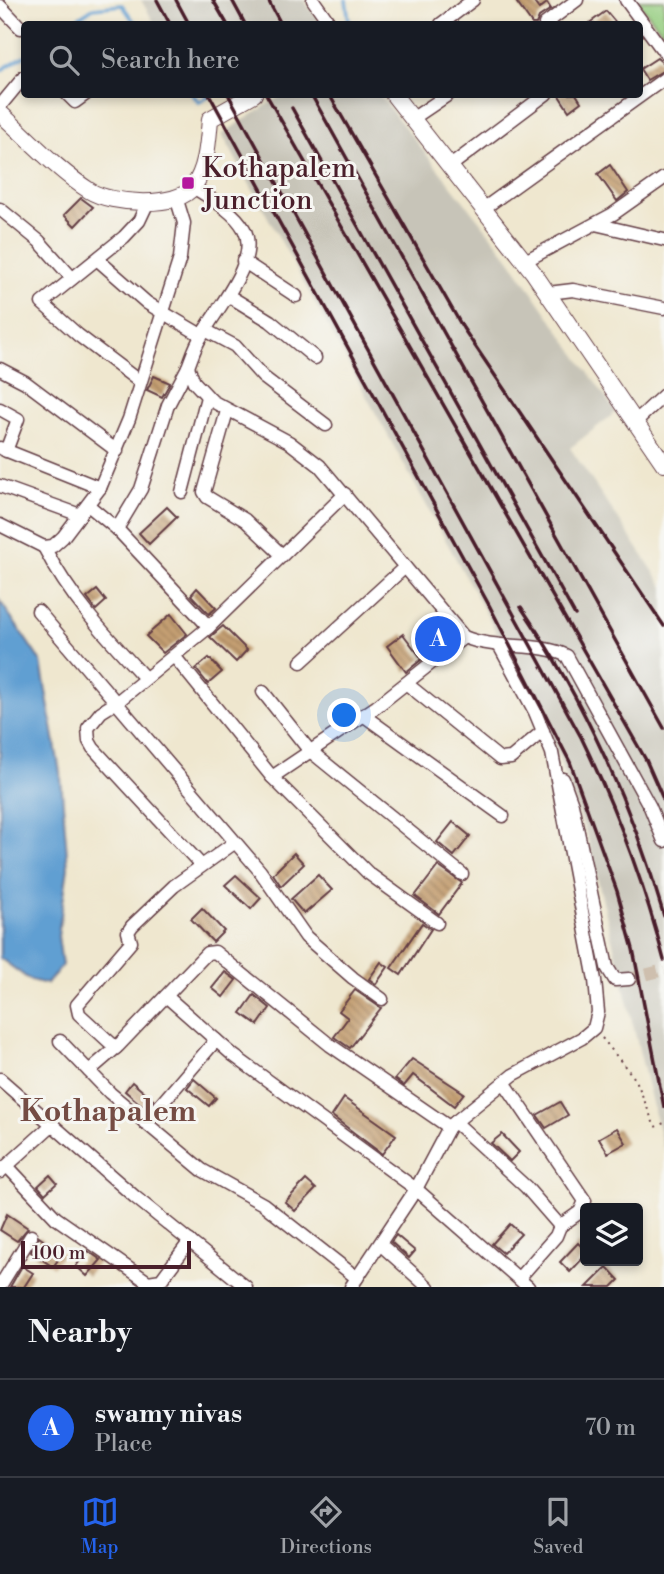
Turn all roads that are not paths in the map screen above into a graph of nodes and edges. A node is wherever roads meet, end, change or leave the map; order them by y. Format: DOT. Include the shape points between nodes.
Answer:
graph roads {
  1 [pos="473,0"];
  2 [pos="577,0"];
  3 [pos="626,0"];
  4 [pos="0,6"];
  5 [pos="445,21"];
  6 [pos="549,21"];
  7 [pos="639,21"];
  8 [pos="643,26"];
  9 [pos="21,27"];
  10 [pos="664,52"];
  11 [pos="664,79"];
  12 [pos="21,81"];
  13 [pos="643,94"];
  14 [pos="247,98"];
  15 [pos="396,98"];
  16 [pos="443,98"];
  17 [pos="541,98"];
  18 [pos="638,98"];
  19 [pos="0,106"];
  20 [pos="0,113"];
  21 [pos="412,119"];
  22 [pos="449,167"];
  23 [pos="664,178"];
  24 [pos="193,187"];
  25 [pos="176,197"];
  26 [pos="148,202"];
  27 [pos="0,209"];
  28 [pos="483,209"];
  29 [pos="596,224"];
  30 [pos="664,240"];
  31 [pos="98,260"];
  32 [pos="243,261"];
  33 [pos="525,261"];
  34 [pos="72,278"];
  35 [pos="548,293"];
  36 [pos="229,296"];
  37 [pos="296,296"];
  38 [pos="664,308"];
  39 [pos="164,314"];
  40 [pos="203,333"];
  41 [pos="315,358"];
  42 [pos="188,367"];
  43 [pos="0,369"];
  44 [pos="140,383"];
  45 [pos="664,395"];
  46 [pos="207,397"];
  47 [pos="0,409"];
  48 [pos="227,411"];
  49 [pos="635,422"];
  50 [pos="326,425"];
  51 [pos="3,449"];
  52 [pos="117,451"];
  53 [pos="664,464"];
  54 [pos="0,486"];
  55 [pos="100,488"];
  56 [pos="182,492"];
  57 [pos="345,494"];
  58 [pos="84,510"];
  59 [pos="0,525"];
  60 [pos="117,529"];
  61 [pos="44,547"];
  62 [pos="282,555"];
  63 [pos="405,568"];
  64 [pos="38,611"];
  65 [pos="209,627"];
  66 [pos="464,637"];
  67 [pos="500,647"];
  68 [pos="174,656"];
  69 [pos="302,662"];
  70 [pos="145,678"];
  71 [pos="407,684"];
  72 [pos="263,692"];
  73 [pos="117,702"];
  74 [pos="363,716"];
  75 [pos="543,731"];
  76 [pos="309,750"];
  77 [pos="552,753"];
  78 [pos="272,777"];
  79 [pos="503,816"];
  80 [pos="664,841"];
  81 [pos="234,843"];
  82 [pos="201,865"];
  83 [pos="462,874"];
  84 [pos="437,923"];
  85 [pos="629,979"];
  86 [pos="166,996"];
  87 [pos="382,999"];
  88 [pos="215,1040"];
  89 [pos="60,1041"];
  90 [pos="116,1048"];
  91 [pos="89,1071"];
  92 [pos="504,1082"];
  93 [pos="2,1084"];
  94 [pos="145,1123"];
  95 [pos="52,1124"];
  96 [pos="452,1124"];
  97 [pos="3,1169"];
  98 [pos="416,1189"];
  99 [pos="560,1226"];
  100 [pos="31,1236"];
  101 [pos="190,1241"];
  102 [pos="380,1244"];
  103 [pos="354,1282"];
  104 [pos="524,1283"];
  105 [pos="0,1286"];
  106 [pos="246,1287"];
  107 [pos="428,1287"];
  1 -- 5 [label="street"];
  2 -- 6 [label="street"];
  3 -- 7 [label="street"];
  4 -- 9 [label="street"];
  8 -- 10 [label="street"];
  11 -- 13 [label="street"];
  12 -- 19 [label="street"];
  14 -- 24 [label="main road" via="210,119 207,148"];
  15 -- 21 [label="main road"];
  16 -- 21 [label="street"];
  17 -- 22 [label="street"];
  18 -- 28 [label="street"];
  20 -- 26 [label="main road" via="94,194"];
  21 -- 22 [label="main road"];
  22 -- 28 [label="main road"];
  23 -- 29 [label="street"];
  24 -- 25 [label="main road"];
  24 -- 32 [label="street" via="245,230"];
  25 -- 26 [label="main road"];
  25 -- 39 [label="street" via="184,223 183,240"];
  26 -- 31 [label="street" via="139,221"];
  27 -- 34 [label="street" via="39,241"];
  28 -- 33 [label="main road"];
  29 -- 30 [label="street"];
  29 -- 33 [label="street"];
  31 -- 34 [label="street"];
  31 -- 39 [label="street"];
  32 -- 36 [label="street"];
  32 -- 37 [label="street"];
  33 -- 35 [label="main road"];
  34 -- 44 [label="street" via="46,297 43,305"];
  35 -- 38 [label="street" via="573,290"];
  35 -- 49 [label="main road"];
  36 -- 40 [label="street"];
  36 -- 41 [label="street" via="270,321"];
  39 -- 40 [label="street"];
  39 -- 44 [label="street"];
  40 -- 42 [label="street"];
  40 -- 50 [label="street" via="235,346 263,377"];
  42 -- 46 [label="street"];
  42 -- 60 [label="street" via="168,405 141,489"];
  43 -- 52 [label="street" via="25,382"];
  44 -- 52 [label="street"];
  45 -- 49 [label="street"];
  46 -- 48 [label="street"];
  46 -- 56 [label="street"];
  47 -- 51 [label="street" via="18,419"];
  48 -- 57 [label="street" via="295,446"];
  48 -- 62 [label="street" via="204,492 245,520"];
  49 -- 53 [label="main road"];
  51 -- 55 [label="street"];
  52 -- 55 [label="street"];
  54 -- 58 [label="street"];
  55 -- 58 [label="street"];
  57 -- 62 [label="street"];
  57 -- 63 [label="street"];
  58 -- 60 [label="street"];
  58 -- 61 [label="street" via="63,537"];
  59 -- 61 [label="street"];
  60 -- 65 [label="street"];
  61 -- 70 [label="street" via="85,614"];
  62 -- 65 [label="street"];
  63 -- 66 [label="street"];
  63 -- 69 [label="street"];
  64 -- 73 [label="street"];
  65 -- 68 [label="street"];
  66 -- 67 [label="street"];
  66 -- 71 [label="street"];
  67 -- 75 [label="street"];
  67 -- 80 [label="street" via="566,656 650,807"];
  68 -- 70 [label="street"];
  68 -- 78 [label="street"];
  70 -- 73 [label="street"];
  71 -- 74 [label="street"];
  71 -- 75 [label="street" via="499,759 511,758"];
  72 -- 76 [label="street"];
  73 -- 81 [label="street"];
  73 -- 82 [label="street" via="93,719 89,741"];
  74 -- 76 [label="street"];
  74 -- 79 [label="street"];
  75 -- 77 [label="street"];
  76 -- 78 [label="street"];
  76 -- 83 [label="street"];
  77 -- 85 [label="street" via="572,804 607,967 615,980"];
  77 -- 92 [label="street" via="598,1012 594,1028 582,1038"];
  78 -- 84 [label="street" via="368,873"];
  81 -- 82 [label="street"];
  81 -- 87 [label="street" via="277,893 306,937"];
  82 -- 90 [label="street" via="132,926 128,932 131,942 77,1005 79,1014"];
  86 -- 88 [label="street"];
  86 -- 90 [label="street"];
  86 -- 96 [label="street" via="207,953 215,952 330,1045"];
  88 -- 94 [label="street"];
  88 -- 98 [label="street"];
  89 -- 91 [label="street"];
  90 -- 91 [label="street"];
  91 -- 94 [label="street"];
  92 -- 96 [label="street"];
  92 -- 99 [label="street" via="585,1201 580,1212"];
  93 -- 95 [label="street"];
  94 -- 103 [label="street" via="202,1170 263,1204"];
  95 -- 97 [label="street"];
  95 -- 101 [label="street"];
  96 -- 98 [label="street"];
  96 -- 99 [label="street" via="534,1196"];
  97 -- 101 [label="street" via="56,1218 148,1282 161,1280"];
  98 -- 102 [label="street"];
  98 -- 104 [label="street"];
  99 -- 104 [label="street"];
  100 -- 105 [label="street"];
  101 -- 106 [label="street"];
  102 -- 103 [label="street"];
  102 -- 107 [label="street"];
}
